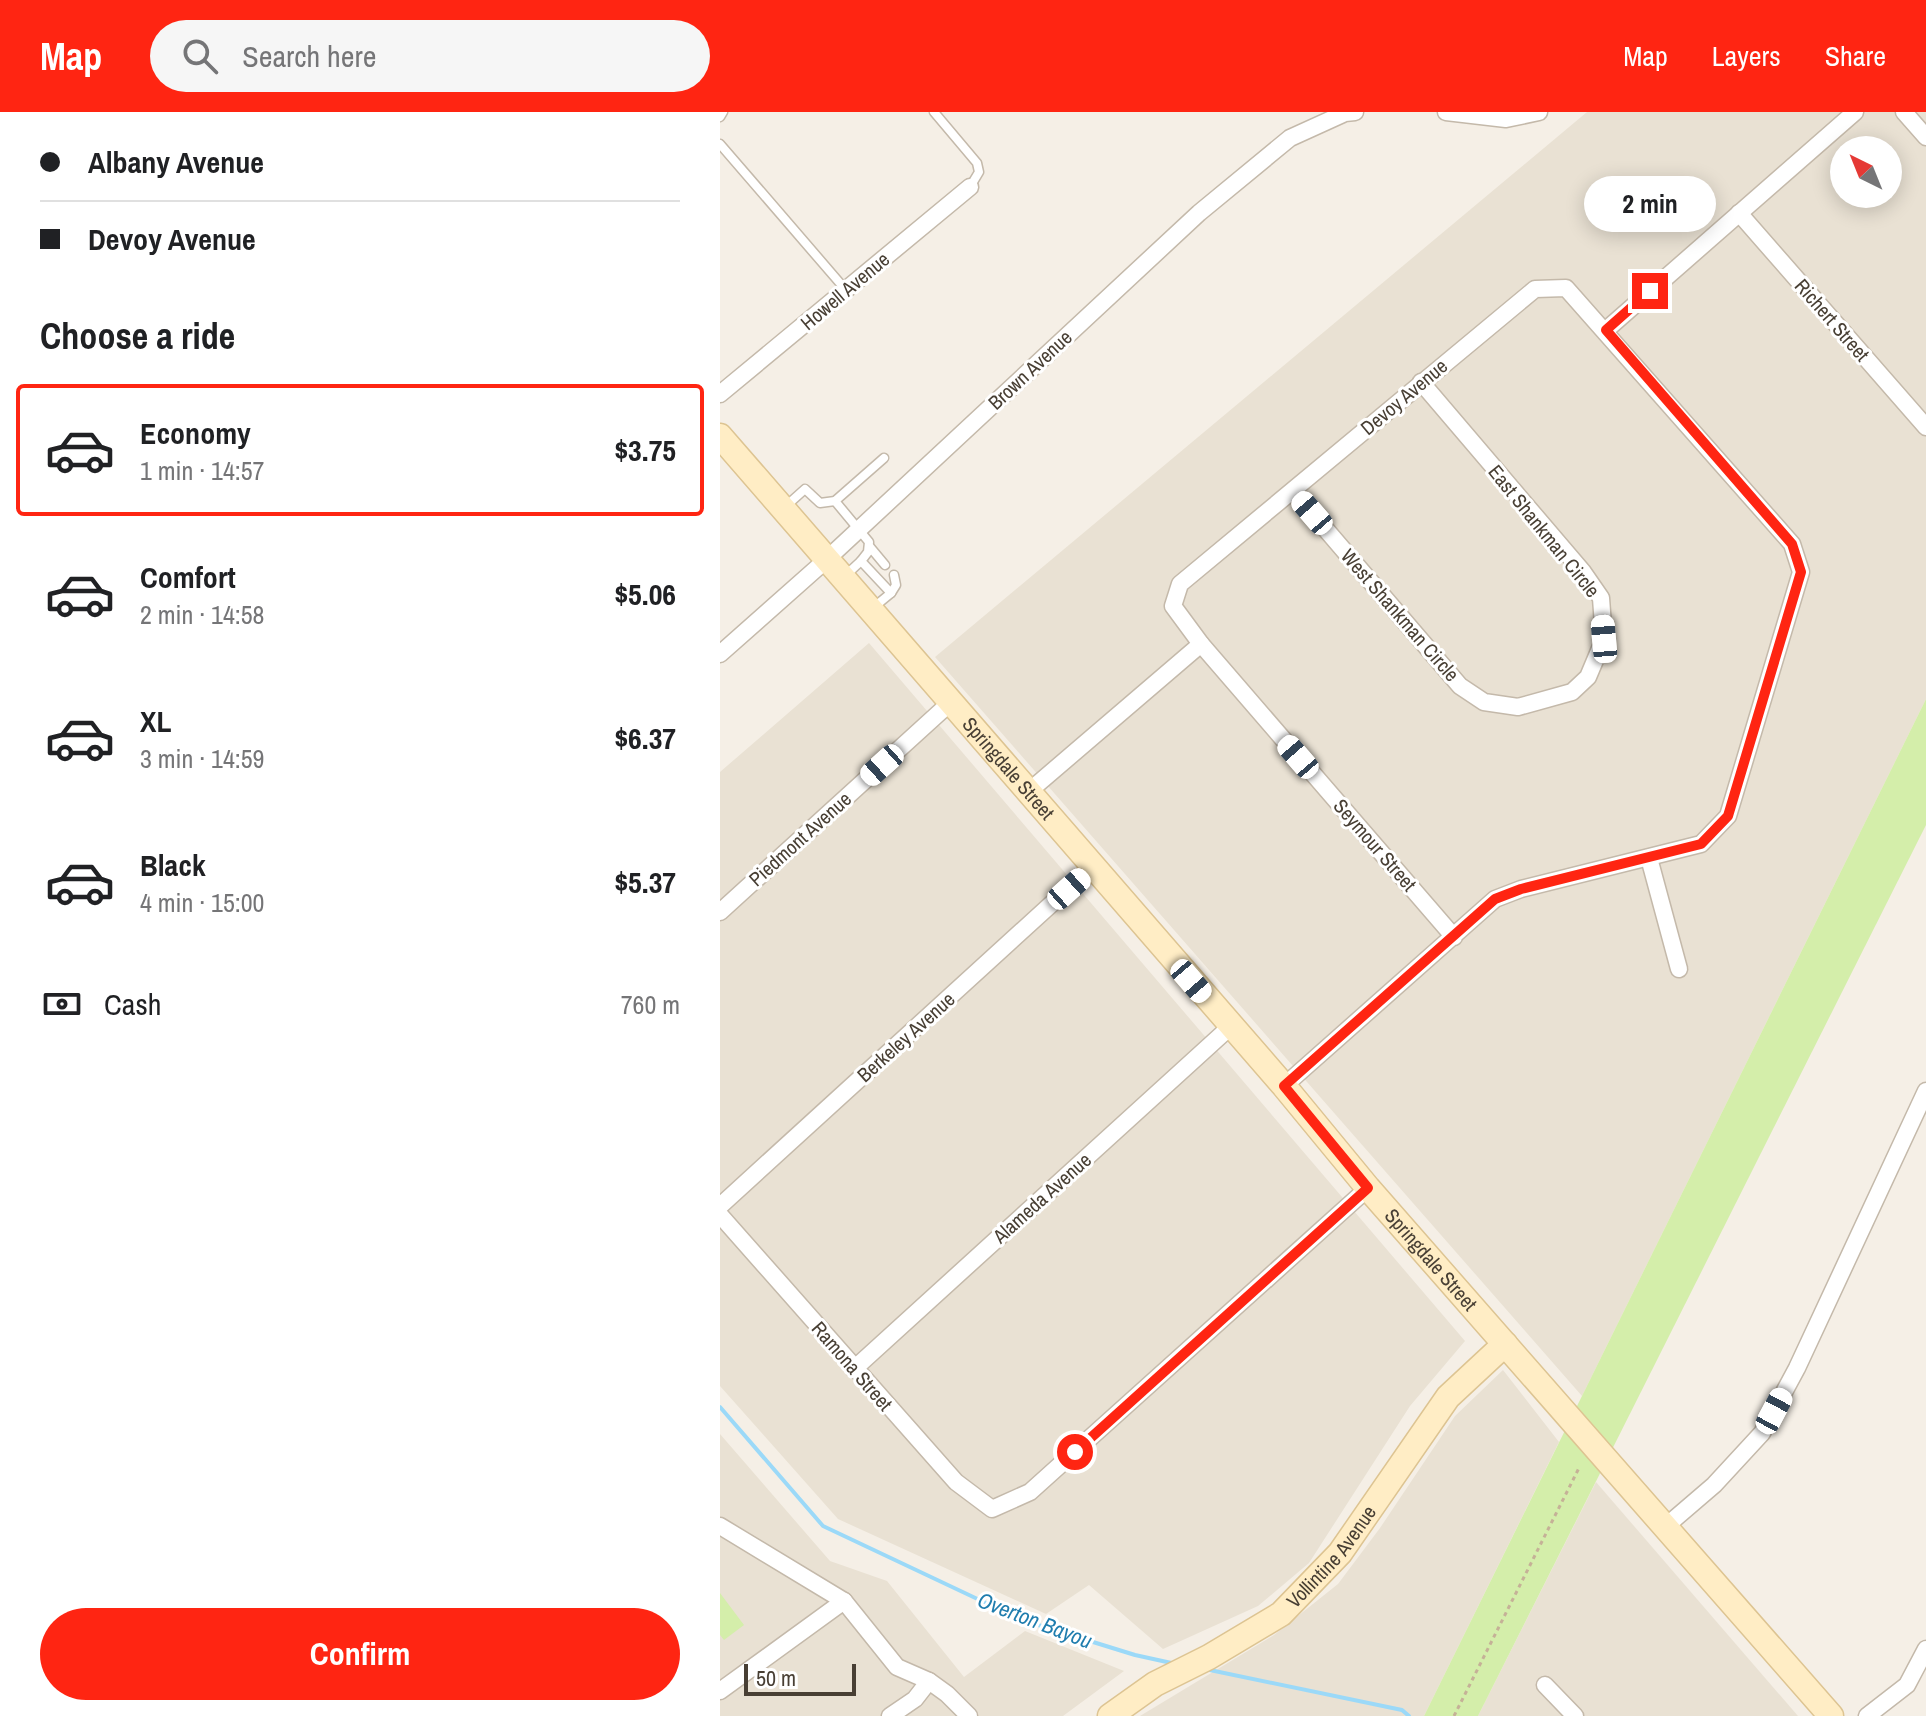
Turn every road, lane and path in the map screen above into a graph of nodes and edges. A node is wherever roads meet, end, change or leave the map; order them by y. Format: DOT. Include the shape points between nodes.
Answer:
graph roads {
  1 [pos="934,112"];
  2 [pos="1355,112"];
  3 [pos="1446,112"];
  4 [pos="1539,112"];
  5 [pos="1855,112"];
  6 [pos="1904,112"];
  7 [pos="1926,137"];
  8 [pos="720,144"];
  9 [pos="970,187"];
  10 [pos="1739,213"];
  11 [pos="846,290"];
  12 [pos="1606,330"];
  13 [pos="1421,382"];
  14 [pos="720,394"];
  15 [pos="1926,427"];
  16 [pos="720,436"];
  17 [pos="884,458"];
  18 [pos="1293,491"];
  19 [pos="835,501"];
  20 [pos="782,509"];
  21 [pos="859,529"];
  22 [pos="870,547"];
  23 [pos="826,560"];
  24 [pos="861,561"];
  25 [pos="885,565"];
  26 [pos="894,575"];
  27 [pos="842,578"];
  28 [pos="891,593"];
  29 [pos="870,610"];
  30 [pos="1201,644"];
  31 [pos="720,654"];
  32 [pos="1572,692"];
  33 [pos="951,702"];
  34 [pos="1027,793"];
  35 [pos="1649,858"];
  36 [pos="1092,867"];
  37 [pos="720,912"];
  38 [pos="1454,937"];
  39 [pos="1679,969"];
  40 [pos="1230,1027"];
  41 [pos="1284,1086"];
  42 [pos="1926,1091"];
  43 [pos="1368,1188"];
  44 [pos="720,1206"];
  45 [pos="720,1215"];
  46 [pos="1505,1344"];
  47 [pos="854,1369"];
  48 [pos="1579,1468"];
  49 [pos="720,1526"];
  50 [pos="1665,1527"];
  51 [pos="844,1601"];
  52 [pos="1926,1649"];
  53 [pos="929,1681"];
  54 [pos="1926,1684"];
  55 [pos="1545,1685"];
  56 [pos="1907,1685"];
  57 [pos="720,1691"];
  58 [pos="890,1716"];
  59 [pos="969,1716"];
  60 [pos="1110,1716"];
  61 [pos="1454,1716"];
  62 [pos="1575,1716"];
  63 [pos="1831,1716"];
  64 [pos="1867,1716"];
  1 -- 9 [label="lane" via="977,163 979,172"];
  2 -- 21 [label="street, Brown Avenue" via="1290,138 1199,213"];
  3 -- 4 [label="street" via="1506,119"];
  5 -- 10 [label="street"];
  6 -- 7 [label="street"];
  8 -- 11 [label="lane"];
  9 -- 11 [label="street, Howell Avenue"];
  10 -- 12 [label="street"];
  10 -- 15 [label="street, Richert Street"];
  11 -- 14 [label="street, Howell Avenue"];
  12 -- 13 [label="street, Devoy Avenue" via="1566,288 1535,289"];
  12 -- 35 [label="street" via="1792,544 1801,572 1728,816 1701,844"];
  13 -- 18 [label="street, Devoy Avenue"];
  13 -- 32 [label="street, East Shankman Circle" via="1601,598 1604,639 1588,677"];
  16 -- 20 [label="street, Springdale Street"];
  17 -- 19 [label="lane"];
  18 -- 30 [label="street, Devoy Avenue" via="1180,584 1173,606"];
  18 -- 32 [label="street, West Shankman Circle" via="1460,686 1484,702 1518,707"];
  19 -- 20 [label="lane" via="820,503 805,489"];
  19 -- 21 [label="lane"];
  20 -- 23 [label="street, Springdale Street"];
  21 -- 22 [label="lane"];
  21 -- 23 [label="street, Brown Avenue"];
  22 -- 24 [label="lane"];
  22 -- 25 [label="lane"];
  23 -- 27 [label="street, Springdale Street"];
  23 -- 31 [label="street, Brown Avenue"];
  24 -- 27 [label="lane"];
  24 -- 28 [label="lane"];
  26 -- 28 [label="lane"];
  27 -- 29 [label="street, Springdale Street"];
  28 -- 29 [label="lane"];
  29 -- 33 [label="street, Springdale Street"];
  30 -- 34 [label="street"];
  30 -- 38 [label="street, Seymour Street"];
  33 -- 34 [label="street, Springdale Street"];
  33 -- 37 [label="street, Piedmont Avenue"];
  34 -- 36 [label="street, Springdale Street"];
  35 -- 38 [label="street" via="1495,899"];
  35 -- 39 [label="street"];
  36 -- 40 [label="street, Springdale Street"];
  36 -- 44 [label="street, Berkeley Avenue"];
  38 -- 41 [label="street"];
  40 -- 41 [label="street, Springdale Street"];
  40 -- 47 [label="street, Alameda Avenue"];
  41 -- 43 [label="street, Springdale Street"];
  42 -- 50 [label="street" via="1762,1433"];
  43 -- 46 [label="street, Springdale Street"];
  43 -- 47 [label="street, Ramona Street" via="1030,1492 992,1509 956,1482"];
  45 -- 47 [label="street, Ramona Street"];
  46 -- 50 [label="street, Springdale Street"];
  46 -- 60 [label="street, Vollintine Avenue" via="1448,1397 1330,1563 1281,1614 1155,1684"];
  48 -- 61 [label="path"];
  49 -- 51 [label="street"];
  50 -- 63 [label="street, Springdale Street"];
  51 -- 53 [label="street" via="897,1667"];
  51 -- 57 [label="street"];
  52 -- 56 [label="street"];
  53 -- 58 [label="street" via="915,1699"];
  53 -- 59 [label="street"];
  54 -- 56 [label="street"];
  55 -- 62 [label="street"];
  56 -- 64 [label="street"];
}
